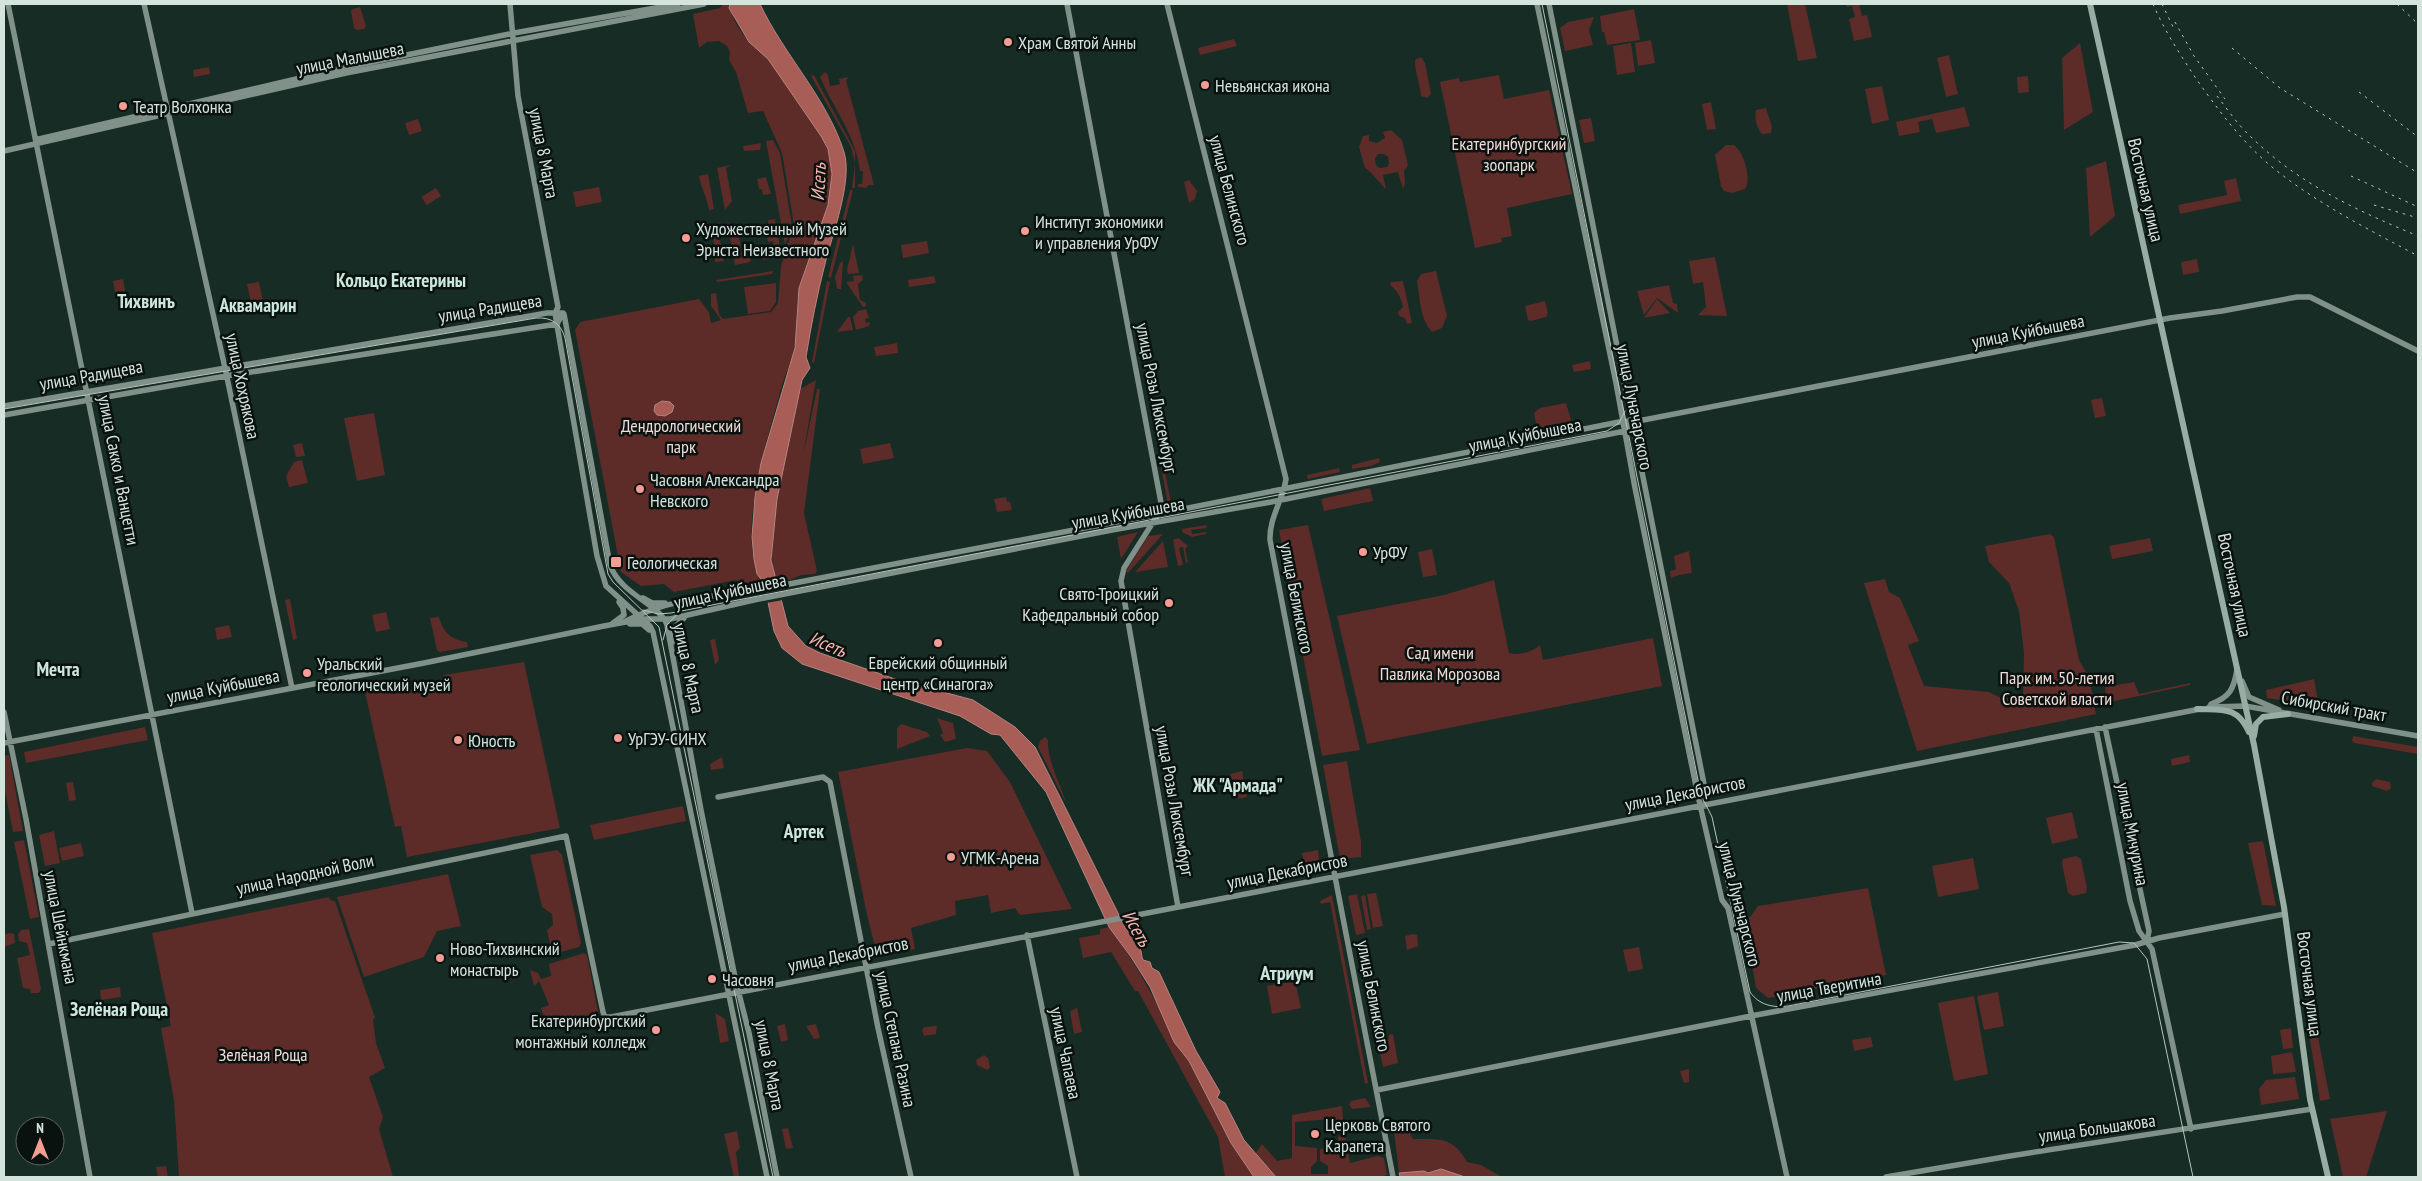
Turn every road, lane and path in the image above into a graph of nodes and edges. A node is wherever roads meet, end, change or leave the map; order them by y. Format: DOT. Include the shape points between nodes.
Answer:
graph roads {
  1 [pos="8,4"];
  2 [pos="144,4"];
  3 [pos="510,4"];
  4 [pos="678,4"];
  5 [pos="704,4"];
  6 [pos="1067,4"];
  7 [pos="1167,4"];
  8 [pos="1538,4"];
  9 [pos="1549,4"];
  10 [pos="2090,4"];
  11 [pos="514,33"];
  12 [pos="514,41"];
  13 [pos="166,111"];
  14 [pos="36,141"];
  15 [pos="4,149"];
  16 [pos="556,310"];
  17 [pos="563,313"];
  18 [pos="2160,320"];
  19 [pos="557,324"];
  20 [pos="2418,351"];
  21 [pos="225,368"];
  22 [pos="226,376"];
  23 [pos="88,391"];
  24 [pos="90,399"];
  25 [pos="4,406"];
  26 [pos="4,415"];
  27 [pos="1624,421"];
  28 [pos="1633,422"];
  29 [pos="1625,430"];
  30 [pos="1285,488"];
  31 [pos="1282,500"];
  32 [pos="1164,510"];
  33 [pos="1158,514"];
  34 [pos="1173,519"];
  35 [pos="1153,522"];
  36 [pos="811,579"];
  37 [pos="606,586"];
  38 [pos="626,587"];
  39 [pos="813,588"];
  40 [pos="699,599"];
  41 [pos="653,609"];
  42 [pos="701,613"];
  43 [pos="640,617"];
  44 [pos="665,620"];
  45 [pos="605,626"];
  46 [pos="653,635"];
  47 [pos="673,659"];
  48 [pos="2237,668"];
  49 [pos="292,688"];
  50 [pos="2245,706"];
  51 [pos="2197,709"];
  52 [pos="4,712"];
  53 [pos="152,714"];
  54 [pos="2288,714"];
  55 [pos="2106,727"];
  56 [pos="2096,729"];
  57 [pos="2418,736"];
  58 [pos="7,742"];
  59 [pos="2254,745"];
  60 [pos="718,798"];
  61 [pos="1702,805"];
  62 [pos="1336,876"];
  63 [pos="1178,907"];
  64 [pos="192,913"];
  65 [pos="2285,914"];
  66 [pos="1027,935"];
  67 [pos="2147,941"];
  68 [pos="49,944"];
  69 [pos="866,966"];
  70 [pos="740,994"];
  71 [pos="729,996"];
  72 [pos="1751,1016"];
  73 [pos="605,1017"];
  74 [pos="1377,1090"];
  75 [pos="2312,1109"];
  76 [pos="2191,1129"];
  77 [pos="1393,1176"];
  78 [pos="90,1177"];
  79 [pos="767,1177"];
  80 [pos="777,1177"];
  81 [pos="911,1177"];
  82 [pos="1076,1177"];
  83 [pos="1786,1177"];
  84 [pos="1886,1177"];
  85 [pos="2328,1177"];
  1 -- 14 [label="main road, улица Сакко и Ванцетти"];
  2 -- 13 [label="main road, улица Хохрякова"];
  3 -- 11 [label="main road, улица 8 Марта"];
  4 -- 11 [label="main road, улица Малышева"];
  5 -- 12 [label="main road, улица Малышева"];
  6 -- 32 [label="main road, улица Розы Люксембург"];
  7 -- 30 [label="main road, улица Белинского" via="1272,418 1286,479"];
  8 -- 27 [label="main road, улица Луначарского"];
  9 -- 28 [label="main road, улица Луначарского"];
  10 -- 18 [label="main road, Восточная улица"];
  11 -- 12 [label="main road, улица 8 Марта"];
  11 -- 13 [label="main road, улица Малышева" via="343,68"];
  12 -- 13 [label="main road, улица Малышева"];
  12 -- 16 [label="main road, улица 8 Марта" via="518,96"];
  13 -- 14 [label="main road, улица Малышева"];
  13 -- 21 [label="main road, улица Хохрякова"];
  14 -- 15 [label="main road, улица Малышева"];
  14 -- 23 [label="main road, улица Сакко и Ванцетти"];
  16 -- 17 [label="main road, улица 8 Марта"];
  16 -- 19 [label="main road, улица 8 Марта"];
  16 -- 21 [label="main road, улица Радищева"];
  17 -- 19 [label="main road, улица Радищева"];
  17 -- 38 [label="main road, улица 8 Марта" via="610,565 615,577"];
  18 -- 20 [label="main road, улица Куйбышева" via="2310,297"];
  18 -- 28 [label="main road, улица Куйбышева"];
  18 -- 48 [label="main road, Восточная улица"];
  19 -- 22 [label="main road, улица Радищева"];
  19 -- 37 [label="main road, улица 8 Марта" via="597,556"];
  21 -- 22 [label="main road, улица Хохрякова"];
  21 -- 23 [label="main road, улица Радищева"];
  22 -- 24 [label="main road, улица Радищева"];
  22 -- 49 [label="main road, улица Хохрякова"];
  23 -- 24 [label="main road, улица Сакко и Ванцетти"];
  23 -- 25 [label="main road, улица Радищева"];
  24 -- 26 [label="main road, улица Радищева"];
  24 -- 53 [label="main road, улица Сакко и Ванцетти"];
  27 -- 28 [label="main road, улица Куйбышева"];
  27 -- 29 [label="main road, улица Луначарского"];
  27 -- 30 [label="main road, улица Куйбышева"];
  28 -- 29 [label="main road"];
  28 -- 61 [label="main road, улица Луначарского" via="1706,794"];
  29 -- 31 [label="main road, улица Куйбышева"];
  29 -- 61 [label="main road, улица Луначарского"];
  30 -- 31 [label="main road, улица Белинского"];
  30 -- 32 [label="main road, улица Куйбышева"];
  31 -- 34 [label="main road, улица Куйбышева"];
  31 -- 62 [label="main road, улица Белинского" via="1271,526 1270,540"];
  32 -- 33 [label="main road, улица Розы Люксембург"];
  32 -- 34 [label="main road"];
  33 -- 35 [label="main road, улица Розы Люксембург"];
  33 -- 36 [label="main road, улица Куйбышева"];
  34 -- 35 [label="main road, улица Куйбышева"];
  35 -- 39 [label="main road, улица Куйбышева"];
  35 -- 63 [label="main road, улица Розы Люксембург" via="1124,568 1121,581"];
  36 -- 39 [label="main road"];
  36 -- 40 [label="main road, улица Куйбышева"];
  37 -- 43 [label="main road, улица 8 Марта"];
  37 -- 45 [label="main road" via="624,608 624,613"];
  38 -- 40 [label="main road" via="652,603"];
  38 -- 41 [label="main road, улица 8 Марта"];
  39 -- 42 [label="main road, улица Куйбышева"];
  40 -- 41 [label="main road, улица Куйбышева"];
  41 -- 43 [label="main road, улица Куйбышева"];
  41 -- 44 [label="main road, улица 8 Марта"];
  42 -- 44 [label="main road, улица Куйбышева"];
  42 -- 47 [label="main road" via="684,618 674,628"];
  43 -- 44 [label="main road, улица Куйбышева"];
  43 -- 45 [label="main road, улица Куйбышева"];
  43 -- 46 [label="main road, улица 8 Марта" via="650,626"];
  44 -- 47 [label="main road, улица 8 Марта"];
  45 -- 46 [label="main road" via="642,624"];
  45 -- 49 [label="main road, улица Куйбышева"];
  46 -- 71 [label="main road, улица 8 Марта"];
  47 -- 70 [label="main road, улица 8 Марта"];
  48 -- 50 [label="main road, Восточная улица"];
  48 -- 51 [label="main road" via="2233,689 2228,696"];
  48 -- 54 [label="main road" via="2249,696"];
  49 -- 53 [label="main road, улица Куйбышева"];
  50 -- 51 [label="main road, улица Декабристов"];
  50 -- 54 [label="main road, Сибирский тракт"];
  50 -- 59 [label="main road, Восточная улица"];
  51 -- 55 [label="main road, улица Декабристов"];
  51 -- 59 [label="main road" via="2225,711 2240,716"];
  52 -- 58 [label="main road, улица Шейнкмана"];
  53 -- 58 [label="main road, улица Куйбышева"];
  53 -- 64 [label="main road, улица Сакко и Ванцетти"];
  54 -- 57 [label="main road, Сибирский тракт"];
  54 -- 59 [label="main road" via="2263,716 2256,724"];
  55 -- 56 [label="main road, улица Декабристов"];
  55 -- 67 [label="main road, улица Мичурина" via="2148,931"];
  56 -- 61 [label="main road, улица Декабристов"];
  56 -- 67 [label="main road, улица Мичурина" via="2130,901 2140,933"];
  58 -- 68 [label="main road, улица Шейнкмана" via="26,819"];
  59 -- 65 [label="main road, Восточная улица"];
  60 -- 69 [label="main road, улица Степана Разина" via="823,777 830,782"];
  61 -- 62 [label="main road, улица Декабристов"];
  61 -- 72 [label="main road, улица Луначарского"];
  62 -- 63 [label="main road, улица Декабристов"];
  62 -- 74 [label="main road, улица Белинского"];
  63 -- 66 [label="main road, улица Декабристов"];
  64 -- 68 [label="main road, улица Народной Воли"];
  64 -- 73 [label="main road, улица Народной Воли" via="566,836"];
  65 -- 67 [label="main road, улица Тверитина"];
  65 -- 75 [label="main road, Восточная улица"];
  66 -- 69 [label="main road, улица Декабристов"];
  66 -- 82 [label="main road, улица Чапаева"];
  67 -- 72 [label="main road, улица Тверитина"];
  67 -- 76 [label="main road, улица Мичурина" via="2152,949"];
  68 -- 78 [label="main road, улица Шейнкмана"];
  69 -- 70 [label="main road, улица Декабристов"];
  69 -- 81 [label="main road, улица Степана Разина"];
  70 -- 71 [label="main road, улица Декабристов"];
  70 -- 80 [label="main road, улица 8 Марта"];
  71 -- 73 [label="main road, улица Декабристов"];
  71 -- 79 [label="main road, улица 8 Марта"];
  72 -- 74 [label="main road, улица Тверитина"];
  72 -- 83 [label="main road, улица Луначарского"];
  74 -- 77 [label="main road, улица Белинского"];
  75 -- 76 [label="main road, улица Большакова"];
  75 -- 85 [label="main road, Восточная улица"];
  76 -- 84 [label="main road, улица Большакова"];
}
